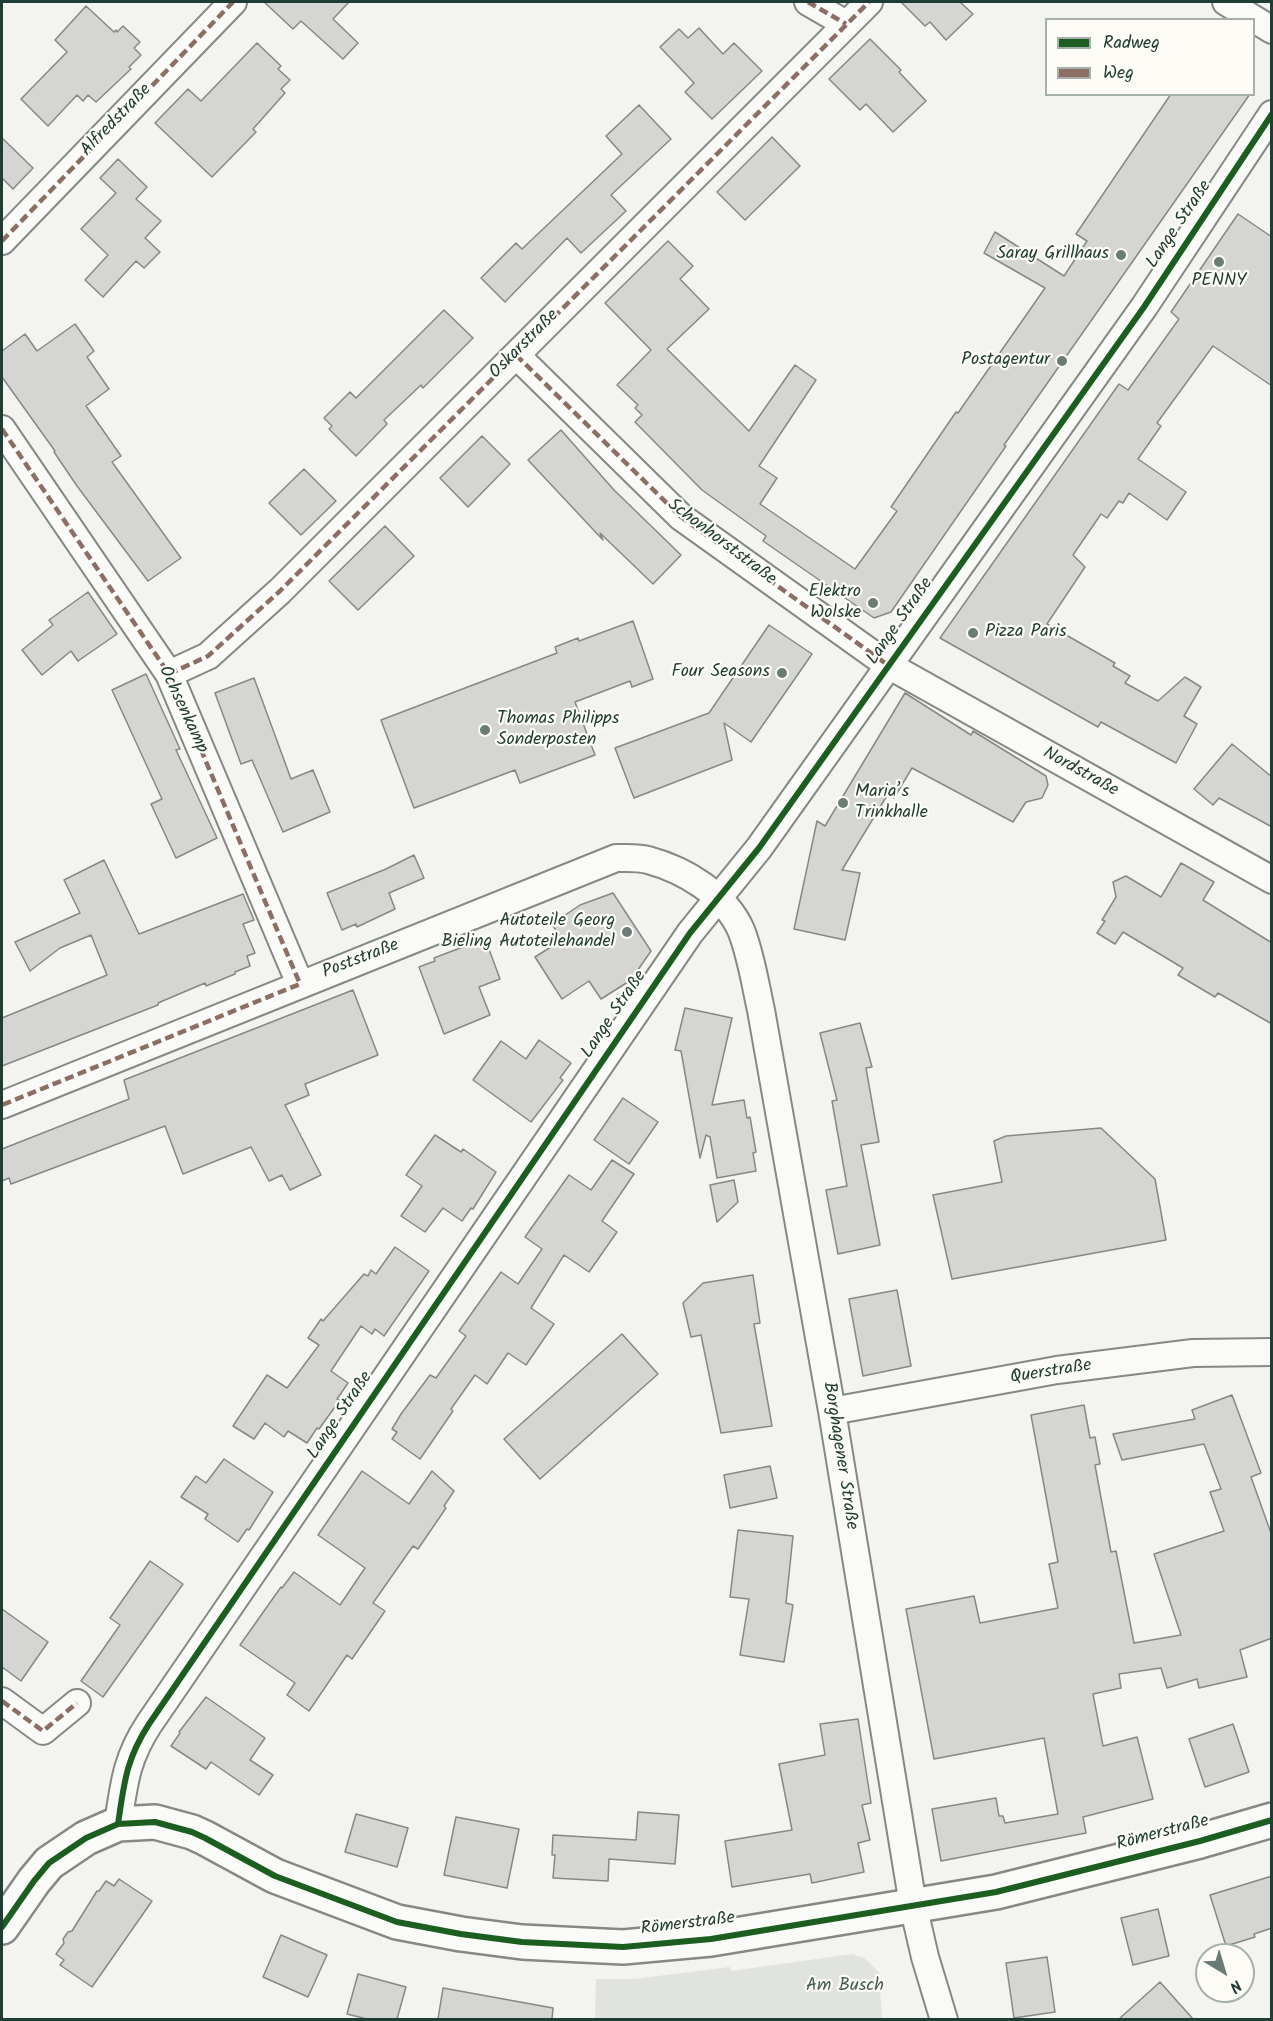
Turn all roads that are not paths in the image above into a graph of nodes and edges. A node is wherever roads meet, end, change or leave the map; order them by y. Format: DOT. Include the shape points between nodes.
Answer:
graph roads {
  1 [pos="233,2"];
  2 [pos="808,2"];
  3 [pos="869,2"];
  4 [pos="1226,2"];
  5 [pos="1252,18"];
  6 [pos="1255,20"];
  7 [pos="846,24"];
  8 [pos="1272,30"];
  9 [pos="1272,114"];
  10 [pos="2,241"];
  11 [pos="516,355"];
  12 [pos="2,429"];
  13 [pos="888,665"];
  14 [pos="169,674"];
  15 [pos="1272,880"];
  16 [pos="719,898"];
  17 [pos="300,984"];
  18 [pos="2,1106"];
  19 [pos="1272,1352"];
  20 [pos="832,1411"];
  21 [pos="2,1701"];
  22 [pos="77,1703"];
  23 [pos="1272,1820"];
  24 [pos="118,1824"];
  25 [pos="913,1905"];
  26 [pos="2,1928"];
  27 [pos="944,2019"];
  1 -- 10 [label="street, Alfredstraße"];
  2 -- 7 [label="street"];
  3 -- 7 [label="street, Oskarstraße"];
  4 -- 5 [label="street"];
  6 -- 8 [label="street"];
  7 -- 11 [label="street, Oskarstraße"];
  9 -- 13 [label="street, Lange Straße" via="1144,307"];
  11 -- 13 [label="street, Schonhorststraße" via="681,517"];
  11 -- 14 [label="street, Oskarstraße" via="280,591 208,656"];
  12 -- 14 [label="street, Ochsenkamp"];
  13 -- 15 [label="street, Nordstraße"];
  13 -- 16 [label="street, Lange Straße" via="759,848"];
  14 -- 17 [label="street, Ochsenkamp"];
  16 -- 17 [label="street, Poststraße" via="684,874 647,860 616,858"];
  16 -- 20 [label="street, Borghagener Straße" via="740,928 750,961"];
  16 -- 24 [label="street, Lange Straße" via="701,916 138,1740 127,1768"];
  17 -- 18 [label="street, Poststraße"];
  19 -- 20 [label="street, Querstraße" via="1193,1353 1068,1369"];
  20 -- 25 [label="street, Borghagener Straße"];
  21 -- 22 [label="street" via="43,1731"];
  23 -- 25 [label="main road, Römerstraße" via="996,1892"];
  24 -- 25 [label="main road, Römerstraße" via="155,1822 192,1833 275,1876 397,1922 522,1941 623,1947 697,1941"];
  24 -- 26 [label="main road" via="86,1838 50,1863"];
  25 -- 27 [label="street, Borghagener Straße"];
}
